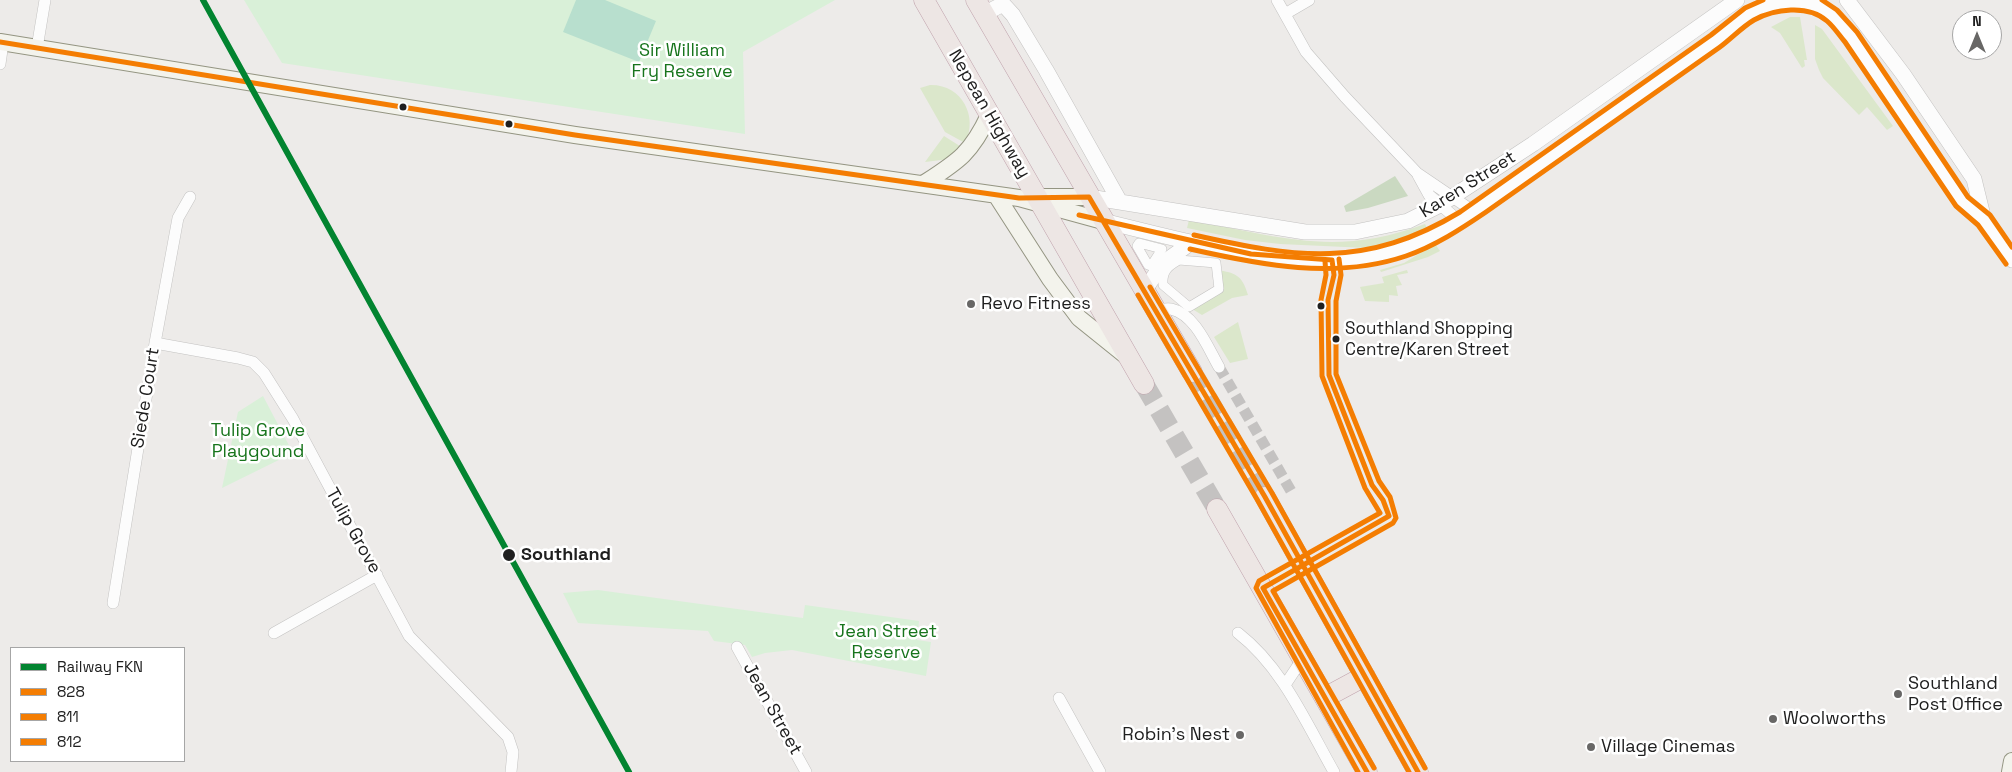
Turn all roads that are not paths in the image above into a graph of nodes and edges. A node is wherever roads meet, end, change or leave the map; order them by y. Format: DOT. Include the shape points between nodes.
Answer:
graph roads {
  1 [pos="44,0"];
  2 [pos="924,0"];
  3 [pos="1277,0"];
  4 [pos="1309,0"];
  5 [pos="1737,0"];
  6 [pos="1002,2"];
  7 [pos="1804,2"];
  8 [pos="1849,2"];
  9 [pos="980,7"];
  10 [pos="1285,14"];
  11 [pos="1,43"];
  12 [pos="37,48"];
  13 [pos="0,64"];
  14 [pos="990,116"];
  15 [pos="923,184"];
  16 [pos="996,195"];
  17 [pos="190,197"];
  18 [pos="1089,197"];
  19 [pos="1032,200"];
  20 [pos="1446,201"];
  21 [pos="1120,202"];
  22 [pos="1473,211"];
  23 [pos="1984,220"];
  24 [pos="1103,221"];
  25 [pos="1459,221"];
  26 [pos="1192,242"];
  27 [pos="2012,260"];
  28 [pos="1144,291"];
  29 [pos="1189,307"];
  30 [pos="1154,310"];
  31 [pos="155,343"];
  32 [pos="1128,357"];
  33 [pos="1219,366"];
  34 [pos="1192,372"];
  35 [pos="1144,384"];
  36 [pos="1266,497"];
  37 [pos="1217,509"];
  38 [pos="378,575"];
  39 [pos="113,603"];
  40 [pos="274,633"];
  41 [pos="1238,634"];
  42 [pos="737,647"];
  43 [pos="1303,658"];
  44 [pos="1365,676"];
  45 [pos="1285,685"];
  46 [pos="1326,697"];
  47 [pos="1059,698"];
  48 [pos="2012,761"];
  49 [pos="511,772"];
  50 [pos="806,772"];
  51 [pos="1100,772"];
  52 [pos="1334,772"];
  53 [pos="1367,772"];
  54 [pos="1418,772"];
  55 [pos="2010,772"];
  1 -- 12 [label="street"];
  2 -- 14 [label="highway, Nepean Highway"];
  3 -- 10 [label="street"];
  4 -- 10 [label="street"];
  5 -- 20 [label="street, Karen Street"];
  6 -- 9 [label="street"];
  6 -- 21 [label="street" via="1046,70"];
  7 -- 22 [label="street, Karen Street" via="1781,3 1749,14 1716,41"];
  7 -- 23 [label="street, Karen Street" via="1832,15 1851,37 1962,202"];
  8 -- 23 [label="street" via="1903,74 1974,179"];
  9 -- 18 [label="highway"];
  10 -- 20 [label="street" via="1316,66 1417,173 1422,185"];
  11 -- 12 [label="main road"];
  11 -- 13 [label="street"];
  12 -- 15 [label="main road" via="575,135"];
  14 -- 15 [label="main road" via="972,148"];
  14 -- 19 [label="highway, Nepean Highway"];
  15 -- 16 [label="main road"];
  16 -- 19 [label="main road"];
  16 -- 32 [label="main road" via="1050,280 1080,318"];
  17 -- 31 [label="street, Siede Court" via="178,218"];
  18 -- 19 [label="main road, Karen Street"];
  18 -- 21 [label="street, Karen Street"];
  18 -- 24 [label="highway"];
  19 -- 24 [label="main road"];
  19 -- 32 [label="highway, Nepean Highway"];
  20 -- 21 [label="street, Karen Street" via="1425,214 1391,226 1326,233 1286,230"];
  20 -- 22 [label="street"];
  20 -- 25 [label="street"];
  22 -- 25 [label="street, Karen Street"];
  23 -- 27 [label="street"];
  24 -- 26 [label="street, Karen Street"];
  24 -- 28 [label="highway"];
  25 -- 26 [label="street, Karen Street" via="1410,247 1368,258 1279,258"];
  26 -- 28 [label="street" via="1163,263"];
  28 -- 30 [label="highway"];
  29 -- 29 [label="street" via="1163,285 1166,269 1179,260 1216,263 1219,289"];
  30 -- 33 [label="street" via="1171,309 1184,315"];
  30 -- 34 [label="highway"];
  31 -- 38 [label="street, Tulip Grove" via="253,362 264,373"];
  31 -- 39 [label="street, Siede Court"];
  32 -- 35 [label="highway, Nepean Highway"];
  36 -- 44 [label="highway"];
  37 -- 43 [label="highway"];
  38 -- 40 [label="street"];
  38 -- 49 [label="street, Tulip Grove" via="410,636 508,737 513,752"];
  41 -- 45 [label="street" via="1262,654"];
  42 -- 50 [label="street, Jean Street"];
  43 -- 45 [label="street"];
  43 -- 46 [label="highway"];
  44 -- 46 [label="highway"];
  44 -- 54 [label="highway"];
  45 -- 52 [label="street"];
  46 -- 53 [label="highway"];
  47 -- 51 [label="street"];
  48 -- 55 [label="main road"];
}
